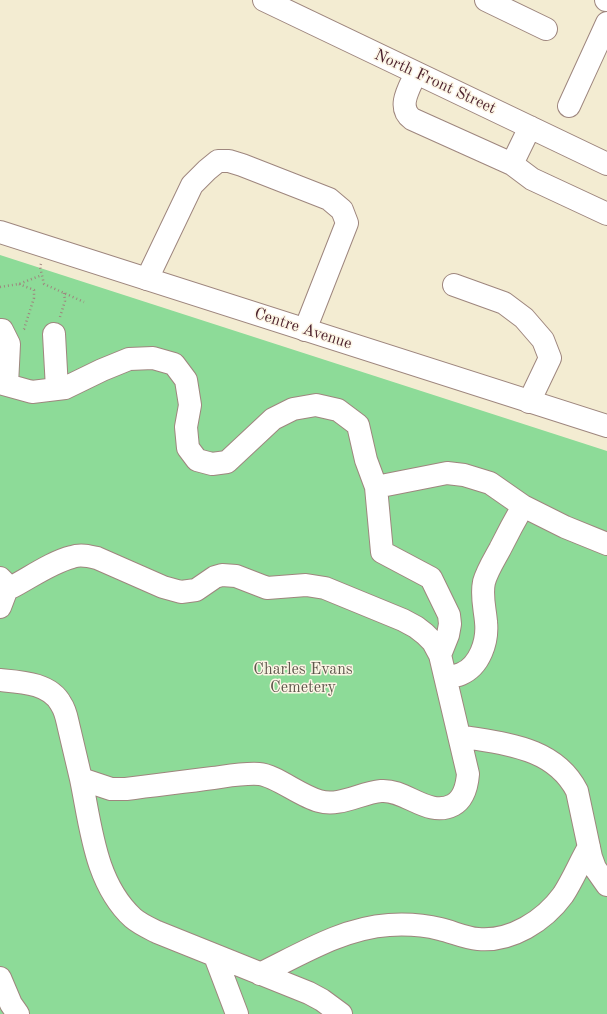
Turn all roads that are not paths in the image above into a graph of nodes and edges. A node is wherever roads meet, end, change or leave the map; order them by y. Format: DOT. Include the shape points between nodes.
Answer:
graph roads {
  1 [pos="486,0"];
  2 [pos="273,2"];
  3 [pos="607,24"];
  4 [pos="546,29"];
  5 [pos="416,73"];
  6 [pos="569,106"];
  7 [pos="530,127"];
  8 [pos="512,164"];
  9 [pos="607,164"];
  10 [pos="607,214"];
  11 [pos="0,232"];
  12 [pos="147,279"];
  13 [pos="454,285"];
  14 [pos="305,330"];
  15 [pos="3,334"];
  16 [pos="54,334"];
  17 [pos="3,384"];
  18 [pos="57,389"];
  19 [pos="529,402"];
  20 [pos="607,426"];
  21 [pos="376,487"];
  22 [pos="522,506"];
  23 [pos="607,544"];
  24 [pos="4,582"];
  25 [pos="0,607"];
  26 [pos="440,654"];
  27 [pos="446,678"];
  28 [pos="0,680"];
  29 [pos="460,736"];
  30 [pos="81,779"];
  31 [pos="589,847"];
  32 [pos="607,885"];
  33 [pos="215,956"];
  34 [pos="260,974"];
  35 [pos="0,978"];
  36 [pos="18,1014"];
  37 [pos="237,1014"];
  38 [pos="341,1014"];
  1 -- 4 [label="main road"];
  2 -- 5 [label="main road, North Front Street"];
  3 -- 6 [label="main road"];
  5 -- 7 [label="main road, North Front Street"];
  5 -- 8 [label="main road" via="405,98 404,107 408,116"];
  7 -- 8 [label="main road"];
  7 -- 9 [label="main road, North Front Street"];
  8 -- 10 [label="main road" via="532,179"];
  11 -- 12 [label="main road, Centre Avenue"];
  12 -- 14 [label="main road, Centre Avenue"];
  12 -- 14 [label="main road" via="192,185 218,161 242,165 329,199 342,210 347,223"];
  13 -- 19 [label="main road" via="504,303 524,318 543,340 550,358"];
  14 -- 19 [label="main road, Centre Avenue"];
  15 -- 17 [label="main road" via="9,344"];
  16 -- 18 [label="main road"];
  17 -- 18 [label="main road" via="32,392"];
  18 -- 21 [label="main road" via="65,388 129,360 153,358 174,364 186,380 190,405 186,427 188,448 197,460 212,464 227,462 273,419 293,409 316,405 338,410 358,425 366,460"];
  19 -- 20 [label="main road, Centre Avenue"];
  21 -- 22 [label="main road" via="447,473 464,475 490,483"];
  21 -- 26 [label="main road" via="382,552 431,578 449,615 448,635"];
  22 -- 23 [label="main road"];
  22 -- 27 [label="main road" via="484,583 486,638 482,650 466,671"];
  24 -- 25 [label="main road"];
  24 -- 26 [label="main road" via="12,587 60,561 73,556 90,556 181,592 196,590 215,577 222,576 236,576 266,588 311,585 325,588 410,624 425,634"];
  26 -- 27 [label="main road"];
  27 -- 29 [label="main road"];
  28 -- 30 [label="main road" via="33,684 60,702 66,716"];
  29 -- 30 [label="main road" via="468,774 466,788 461,799 442,808 434,808 395,792 382,791 327,803 309,798 261,774 126,789 111,789"];
  29 -- 31 [label="main road" via="519,746 554,763 577,791"];
  30 -- 33 [label="main road" via="98,858 114,896 135,919 157,932"];
  31 -- 32 [label="main road" via="595,868"];
  31 -- 34 [label="main road" via="563,895 535,922 515,933 504,937 478,939 428,926 400,924 368,928 327,941"];
  33 -- 34 [label="main road"];
  33 -- 37 [label="main road"];
  34 -- 38 [label="main road" via="309,993"];
  35 -- 36 [label="main road"];
}
